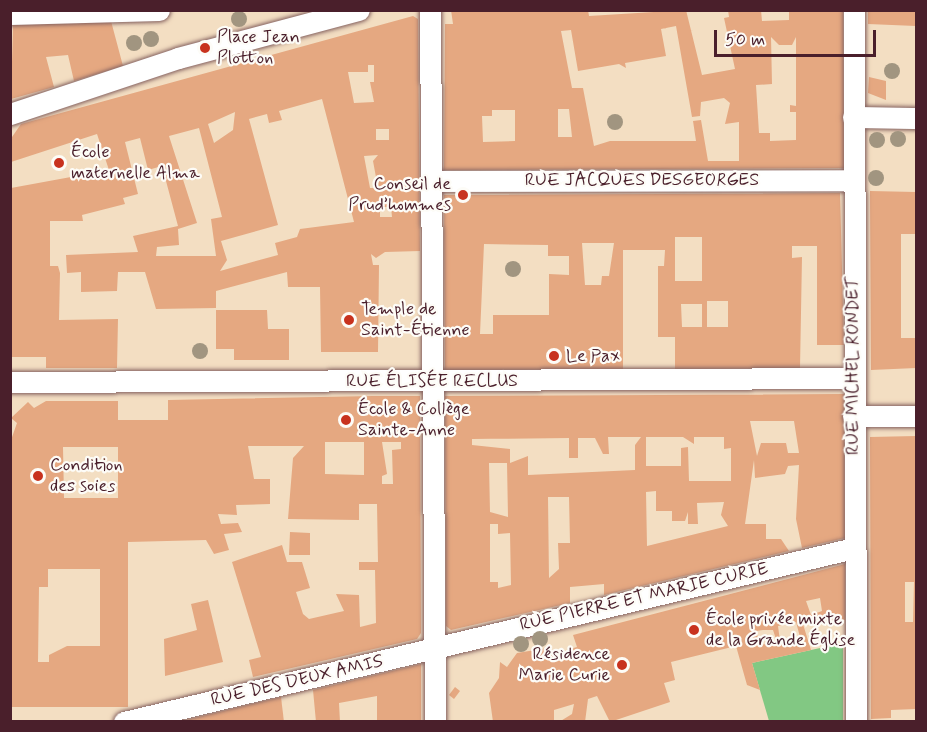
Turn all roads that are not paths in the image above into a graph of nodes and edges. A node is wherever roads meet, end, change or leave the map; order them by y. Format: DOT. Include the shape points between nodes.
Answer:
graph roads {
  1 [pos="110,10"];
  2 [pos="159,10"];
  3 [pos="359,10"];
  4 [pos="430,10"];
  5 [pos="854,10"];
  6 [pos="10,14"];
  7 [pos="10,114"];
  8 [pos="853,117"];
  9 [pos="916,118"];
  10 [pos="853,180"];
  11 [pos="432,181"];
  12 [pos="853,378"];
  13 [pos="434,381"];
  14 [pos="10,382"];
  15 [pos="853,416"];
  16 [pos="916,416"];
  17 [pos="854,548"];
  18 [pos="434,646"];
  19 [pos="124,722"];
  20 [pos="435,722"];
  21 [pos="856,722"];
  1 -- 2 [label="street"];
  1 -- 6 [label="street"];
  3 -- 7 [label="street" via="125,75"];
  4 -- 11 [label="street"];
  5 -- 8 [label="street, RUE MICHEL RONDET"];
  8 -- 9 [label="street"];
  8 -- 10 [label="street, RUE MICHEL RONDET"];
  10 -- 11 [label="street, RUE JACQUES DESGEORGES"];
  10 -- 12 [label="street, RUE MICHEL RONDET"];
  11 -- 13 [label="street"];
  12 -- 13 [label="street, RUE ÉLISÉE RECLUS"];
  12 -- 15 [label="street, RUE MICHEL RONDET"];
  13 -- 14 [label="street, RUE ÉLISÉE RECLUS"];
  13 -- 18 [label="street"];
  15 -- 16 [label="street"];
  15 -- 17 [label="street, RUE MICHEL RONDET"];
  17 -- 18 [label="street, RUE PIERRE ET MARIE CURIE"];
  17 -- 21 [label="street, RUE MICHEL RONDET"];
  18 -- 19 [label="street, RUE DES DEUX AMIS"];
  18 -- 20 [label="street"];
}
